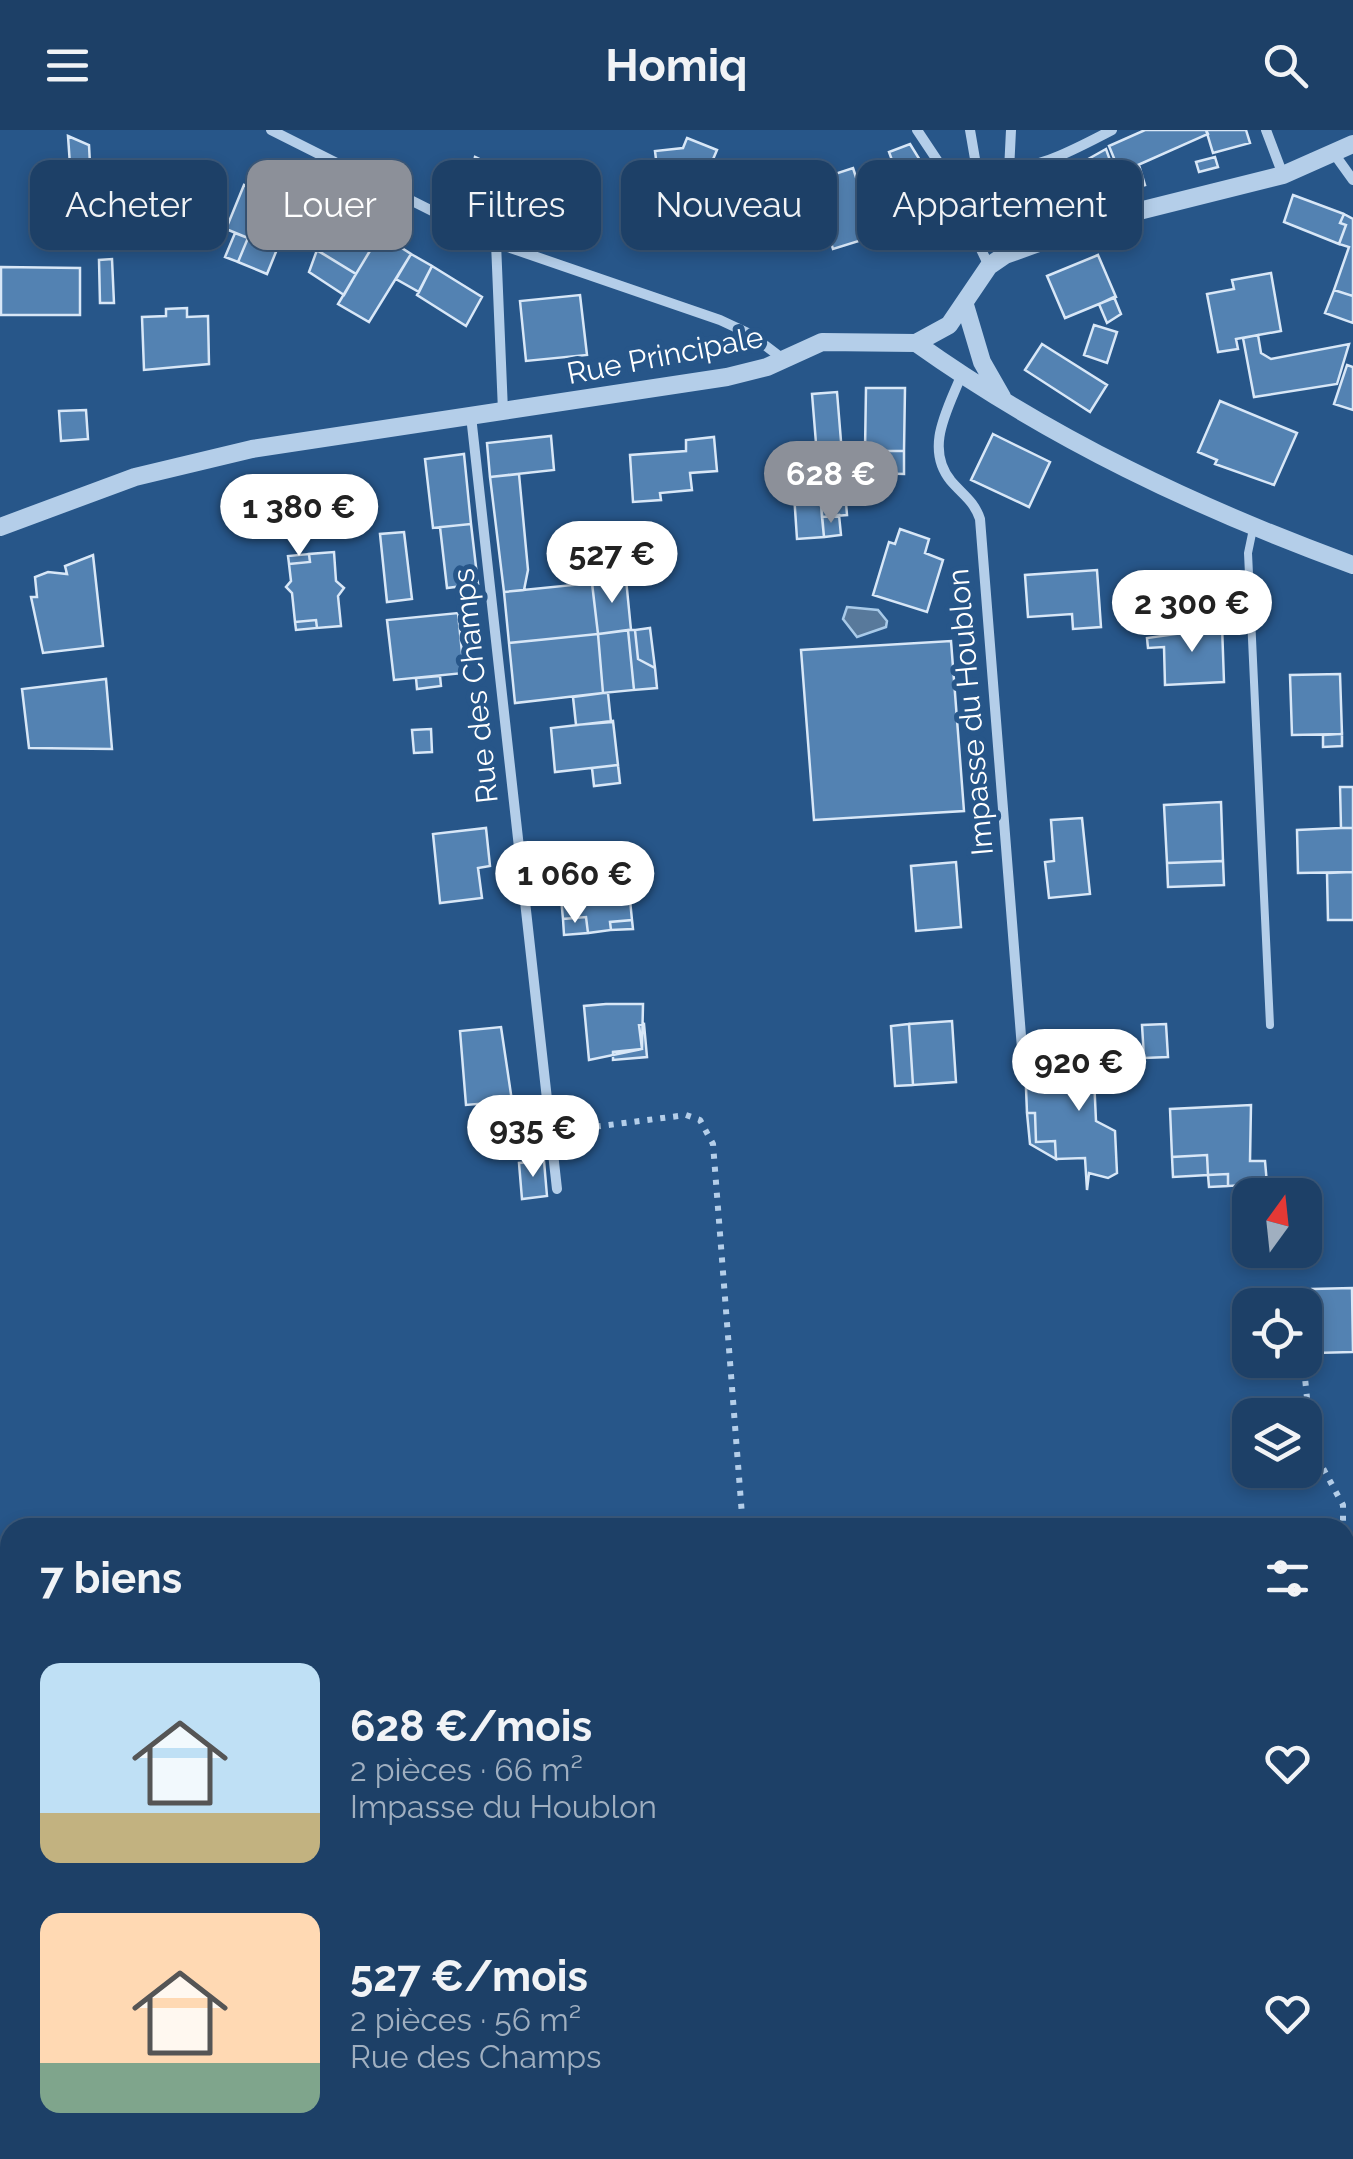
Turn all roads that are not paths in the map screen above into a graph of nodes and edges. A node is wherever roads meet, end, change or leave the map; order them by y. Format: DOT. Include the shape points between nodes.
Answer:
graph roads {
  1 [pos="271,130"];
  2 [pos="918,130"];
  3 [pos="970,130"];
  4 [pos="1011,130"];
  5 [pos="1112,130"];
  6 [pos="1266,130"];
  7 [pos="1353,144"];
  8 [pos="1335,154"];
  9 [pos="937,160"];
  10 [pos="975,160"];
  11 [pos="1010,160"];
  12 [pos="1048,160"];
  13 [pos="1284,176"];
  14 [pos="1353,180"];
  15 [pos="432,211"];
  16 [pos="496,250"];
  17 [pos="516,250"];
  18 [pos="981,250"];
  19 [pos="988,266"];
  20 [pos="966,305"];
  21 [pos="916,343"];
  22 [pos="784,360"];
  23 [pos="962,376"];
  24 [pos="1003,398"];
  25 [pos="502,411"];
  26 [pos="471,416"];
  27 [pos="0,527"];
  28 [pos="1253,528"];
  29 [pos="1353,565"];
  30 [pos="1270,1025"];
  31 [pos="1023,1061"];
  32 [pos="557,1189"];
  1 -- 15 [label="street"];
  2 -- 9 [label="street"];
  3 -- 10 [label="street"];
  4 -- 11 [label="street"];
  5 -- 12 [label="street"];
  6 -- 13 [label="street"];
  7 -- 8 [label="street"];
  8 -- 13 [label="street"];
  8 -- 14 [label="street"];
  13 -- 19 [label="street" via="1104,220 1027,245"];
  16 -- 25 [label="street"];
  17 -- 22 [label="street" via="720,320"];
  18 -- 19 [label="street"];
  19 -- 20 [label="street"];
  20 -- 21 [label="street" via="949,325"];
  20 -- 24 [label="street" via="982,362"];
  21 -- 22 [label="street, Rue Principale" via="822,342"];
  21 -- 23 [label="street"];
  22 -- 25 [label="street, Rue Principale" via="727,377"];
  23 -- 24 [label="street"];
  23 -- 31 [label="street, Impasse du Houblon" via="937,446 943,468 980,519"];
  24 -- 28 [label="street" via="1094,454"];
  25 -- 26 [label="street, Rue Principale"];
  26 -- 27 [label="street, Rue Principale" via="202,461 135,477"];
  26 -- 32 [label="street, Rue des Champs"];
  28 -- 29 [label="street"];
  28 -- 30 [label="lane" via="1248,553"];
}
